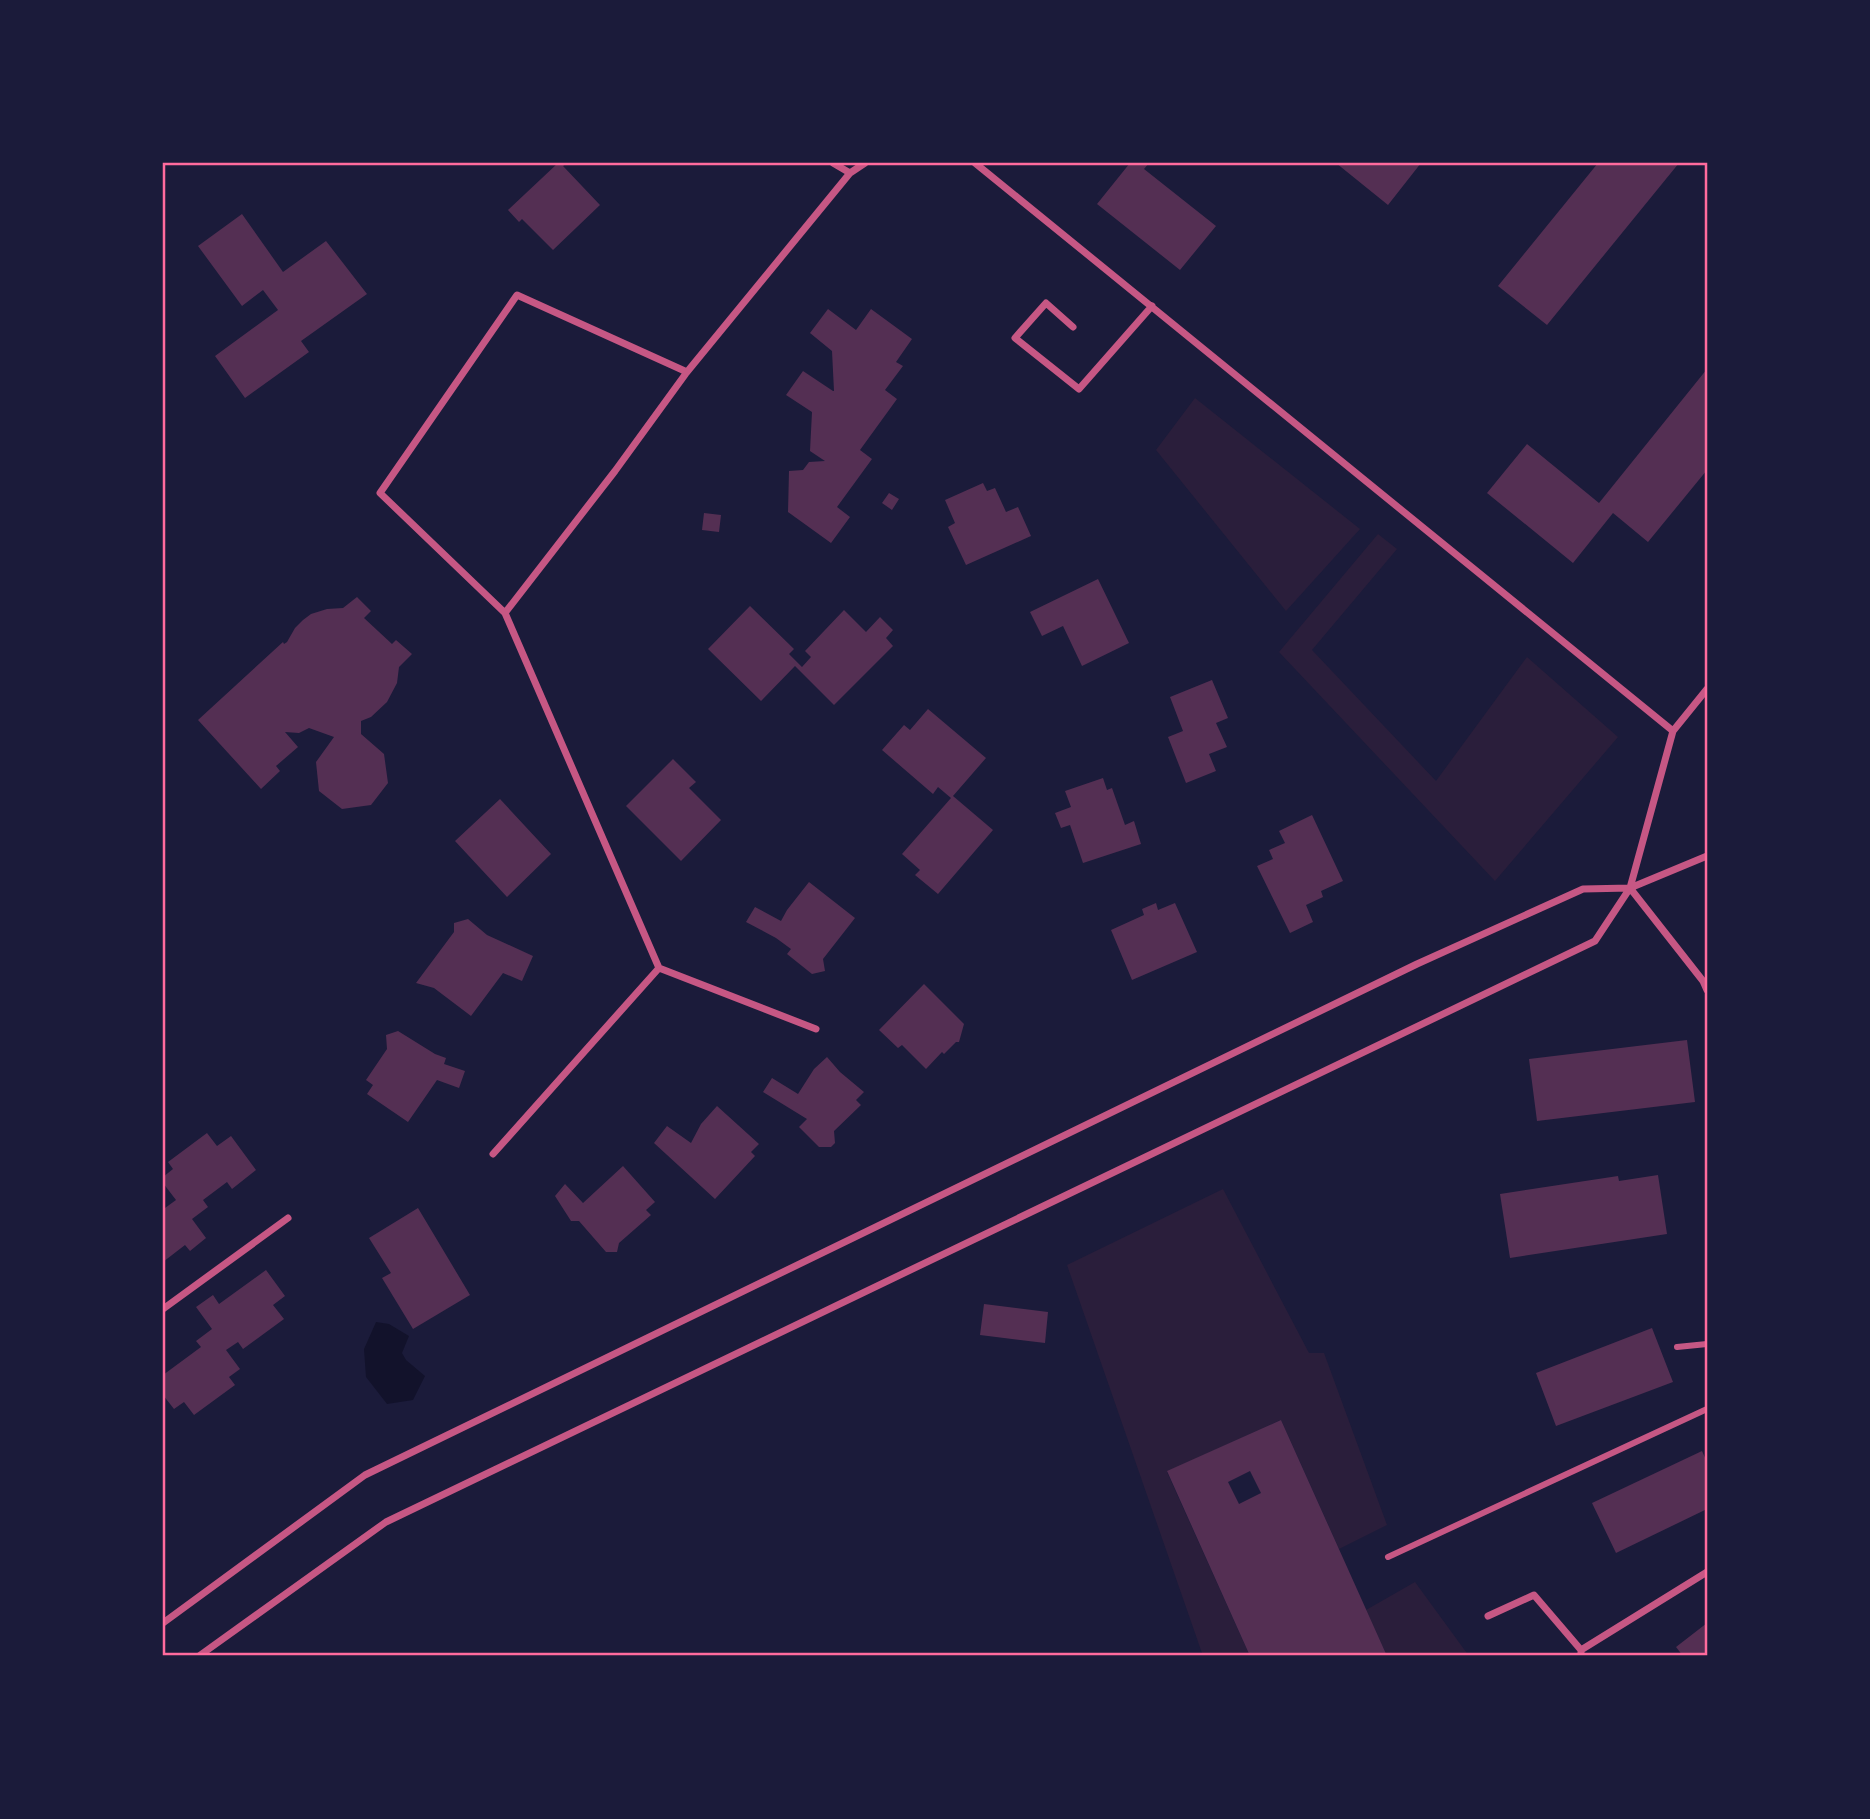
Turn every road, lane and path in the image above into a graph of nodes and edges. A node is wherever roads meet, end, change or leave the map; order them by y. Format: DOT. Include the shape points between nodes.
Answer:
graph roads {
  1 [pos="834,163"];
  2 [pos="865,163"];
  3 [pos="975,163"];
  4 [pos="850,173"];
  5 [pos="1152,306"];
  6 [pos="1073,327"];
  7 [pos="687,372"];
  8 [pos="506,613"];
  9 [pos="1707,689"];
  10 [pos="1673,731"];
  11 [pos="1707,856"];
  12 [pos="1630,888"];
  13 [pos="659,968"];
  14 [pos="1707,990"];
  15 [pos="816,1029"];
  16 [pos="493,1154"];
  17 [pos="288,1218"];
  18 [pos="163,1309"];
  19 [pos="1707,1344"];
  20 [pos="1677,1347"];
  21 [pos="1707,1409"];
  22 [pos="1388,1557"];
  23 [pos="1707,1572"];
  24 [pos="1488,1616"];
  25 [pos="163,1623"];
  26 [pos="1581,1653"];
  27 [pos="199,1656"];
  1 -- 4 [label="street"];
  2 -- 4 [label="street"];
  3 -- 5 [label="street"];
  4 -- 7 [label="street"];
  5 -- 6 [label="street" via="1079,388 1015,338 1046,303"];
  5 -- 10 [label="street"];
  7 -- 8 [label="street"];
  7 -- 8 [label="street" via="517,295 380,493"];
  8 -- 13 [label="street"];
  9 -- 10 [label="street"];
  10 -- 12 [label="street"];
  11 -- 12 [label="street"];
  12 -- 14 [label="street"];
  12 -- 25 [label="street" via="1583,889 1417,964 365,1475"];
  12 -- 27 [label="street" via="1595,941 386,1522"];
  13 -- 15 [label="street"];
  13 -- 16 [label="street"];
  17 -- 18 [label="street"];
  19 -- 20 [label="street"];
  21 -- 22 [label="street"];
  23 -- 26 [label="street"];
  24 -- 26 [label="street" via="1534,1595"];
}
